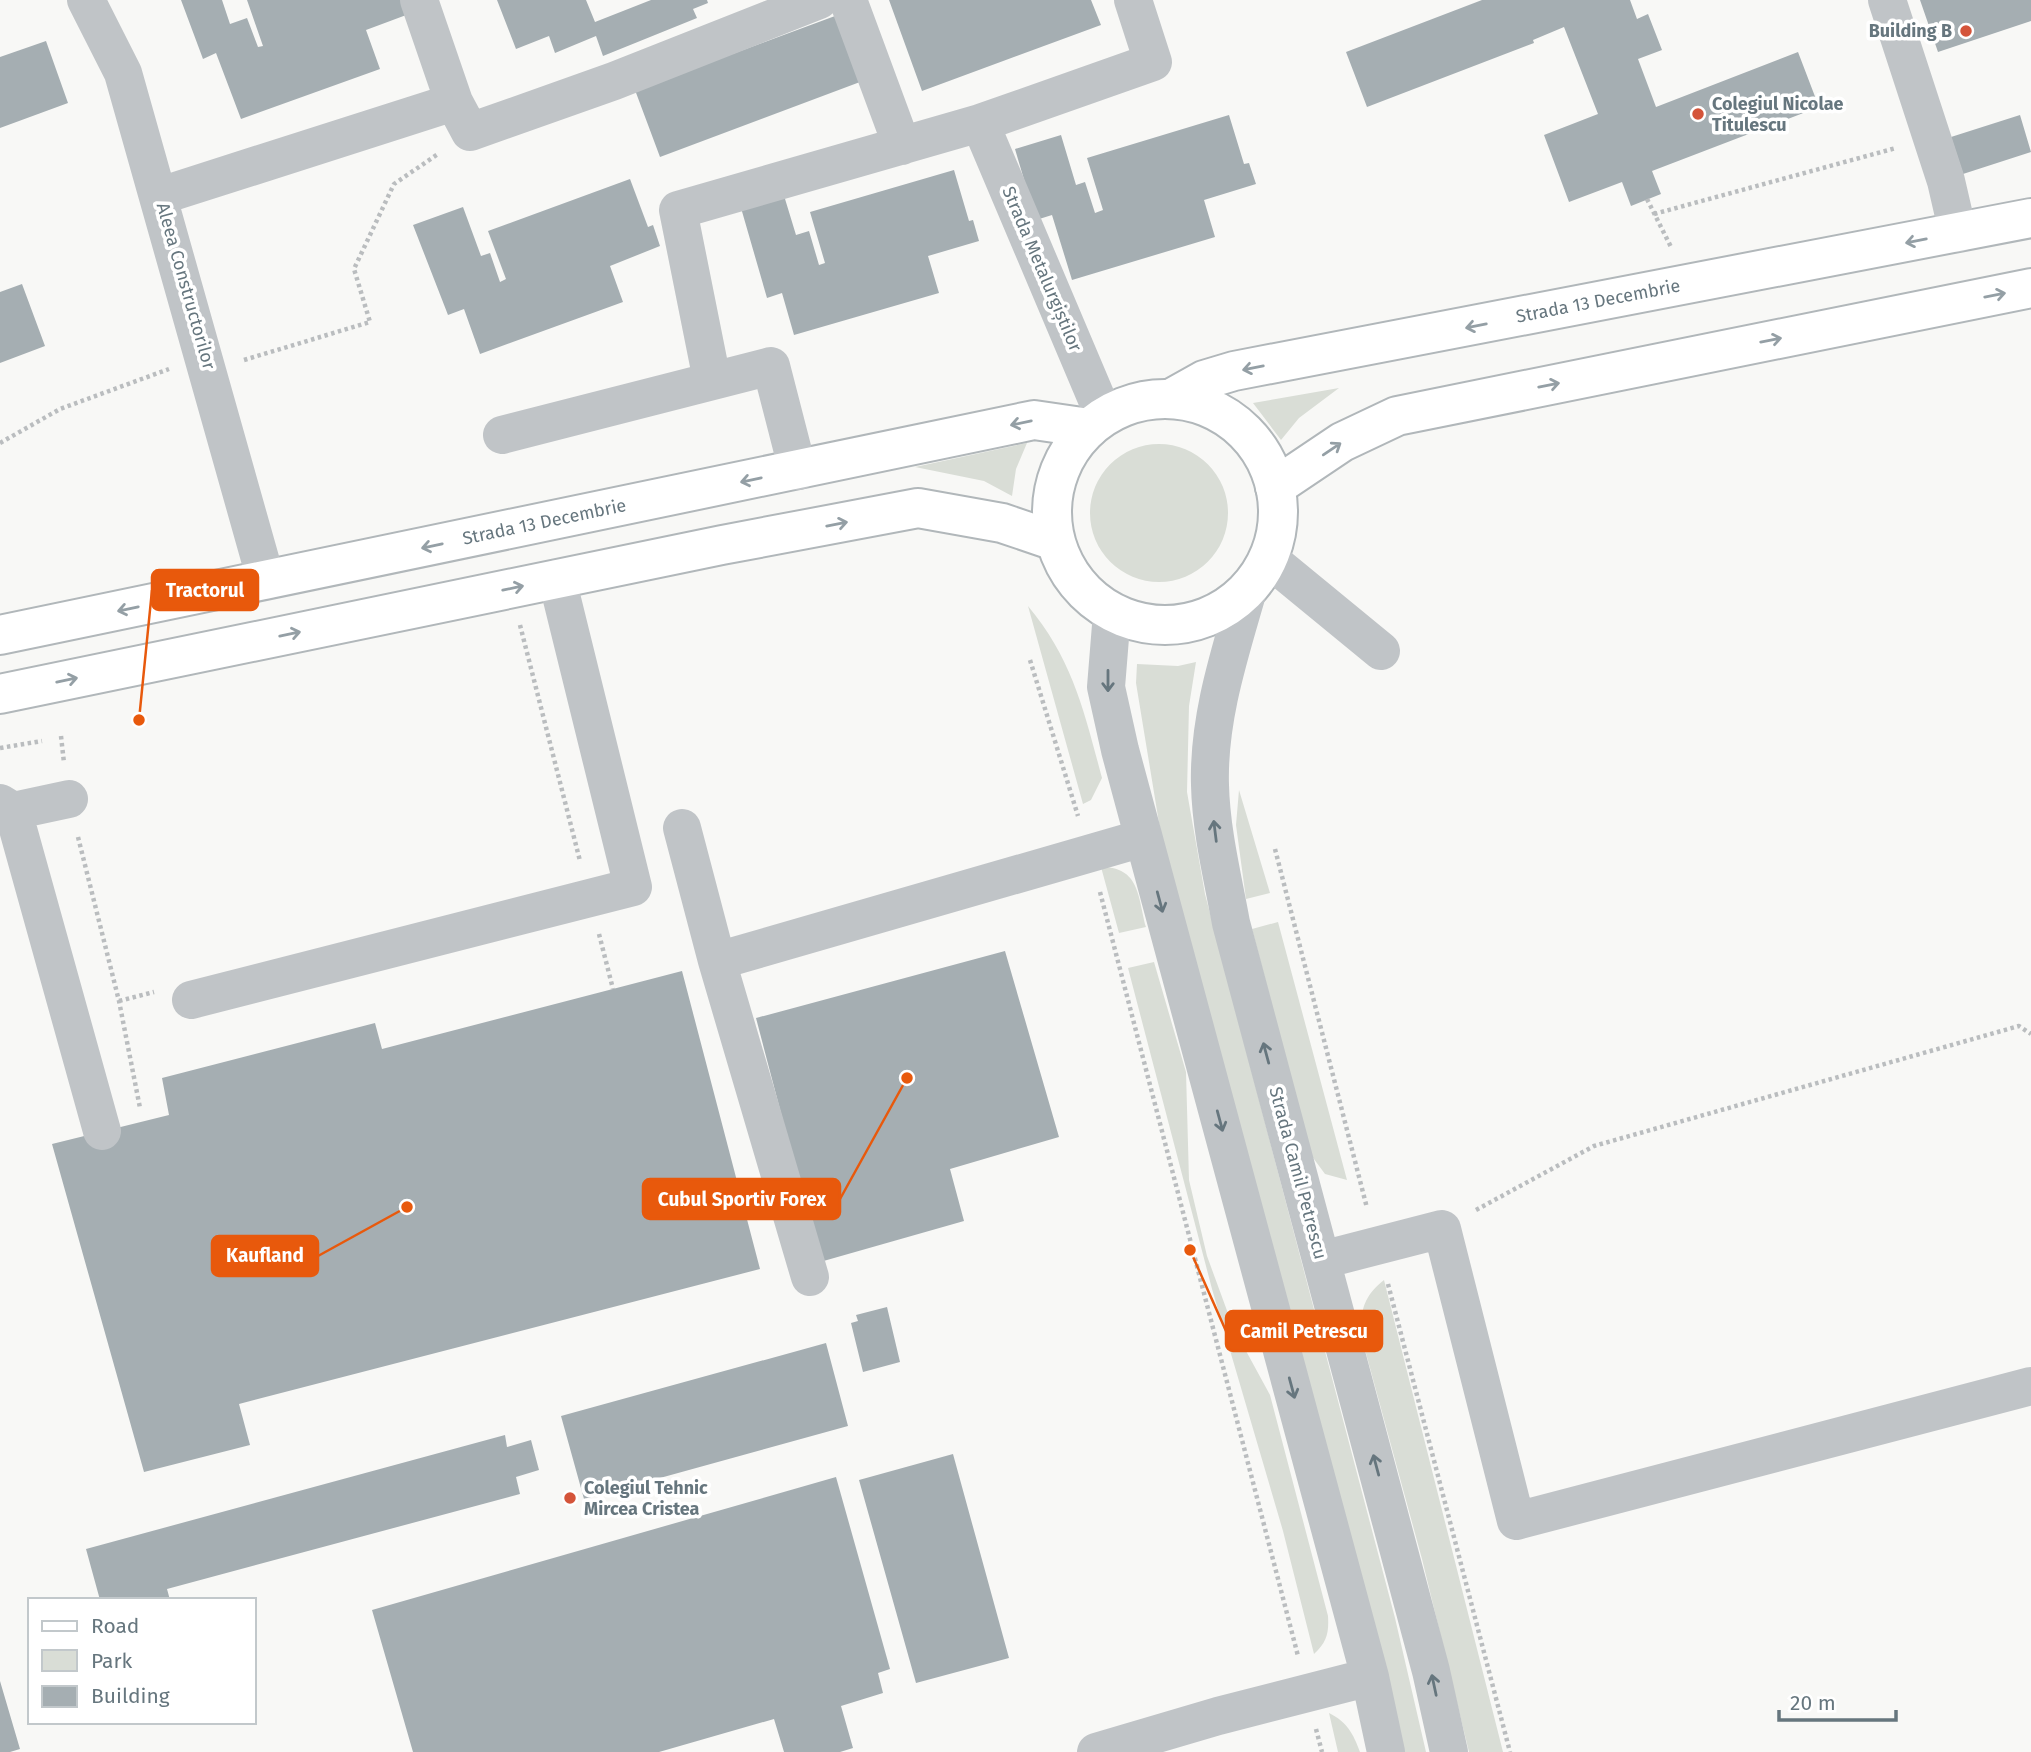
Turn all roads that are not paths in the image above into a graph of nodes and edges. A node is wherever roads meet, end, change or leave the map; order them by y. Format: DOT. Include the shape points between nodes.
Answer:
graph roads {
  1 [pos="86,0"];
  2 [pos="419,0"];
  3 [pos="819,0"];
  4 [pos="848,0"];
  5 [pos="1133,0"];
  6 [pos="1887,0"];
  7 [pos="462,117"];
  8 [pos="980,123"];
  9 [pos="902,146"];
  10 [pos="160,196"];
  11 [pos="2031,218"];
  12 [pos="1958,233"];
  13 [pos="2031,288"];
  14 [pos="712,380"];
  15 [pos="1170,399"];
  16 [pos="1096,422"];
  17 [pos="502,435"];
  18 [pos="798,471"];
  19 [pos="1275,486"];
  20 [pos="1055,541"];
  21 [pos="1259,575"];
  22 [pos="557,579"];
  23 [pos="266,580"];
  24 [pos="1112,613"];
  25 [pos="0,635"];
  26 [pos="1381,651"];
  27 [pos="0,694"];
  28 [pos="69,799"];
  29 [pos="6,807"];
  30 [pos="682,828"];
  31 [pos="1143,838"];
  32 [pos="717,961"];
  33 [pos="191,1000"];
  34 [pos="102,1131"];
  35 [pos="1322,1260"];
  36 [pos="810,1277"];
  37 [pos="2031,1386"];
  38 [pos="1370,1677"];
  39 [pos="1096,1752"];
  40 [pos="1386,1752"];
  41 [pos="1449,1752"];
  1 -- 10 [label="street, Aleea Constructorilor" via="123,73"];
  2 -- 7 [label="street"];
  3 -- 7 [label="street" via="614,81"];
  4 -- 9 [label="street"];
  5 -- 8 [label="street" via="1153,62"];
  6 -- 12 [label="street"];
  7 -- 10 [label="street"];
  8 -- 9 [label="street"];
  8 -- 16 [label="street, Strada Metalurgiștilor"];
  9 -- 14 [label="street" via="678,210"];
  10 -- 23 [label="street, Aleea Constructorilor"];
  11 -- 12 [label="main road, Strada 13 Decembrie"];
  12 -- 15 [label="main road, Strada 13 Decembrie, one-way" via="1234,372 1204,380"];
  19 -- 13 [label="main road, one-way" via="1342,442 1397,416"];
  14 -- 17 [label="street"];
  14 -- 18 [label="street" via="771,366"];
  15 -- 16 [label="main road, Strada 13 Decembrie" via="1136,402"];
  15 -- 19 [label="main road, Strada 13 Decembrie" via="1205,406 1229,419 1250,437 1266,460"];
  16 -- 18 [label="main road, Strada 13 Decembrie, one-way" via="1034,420"];
  16 -- 20 [label="main road, Strada 13 Decembrie" via="1063,460 1052,500"];
  18 -- 23 [label="main road, Strada 13 Decembrie, one-way"];
  19 -- 21 [label="main road, Strada 13 Decembrie" via="1278,524"];
  22 -- 20 [label="main road, one-way" via="918,509 1002,523"];
  20 -- 24 [label="main road, Strada 13 Decembrie" via="1067,570 1086,595"];
  21 -- 24 [label="main road, Strada 13 Decembrie" via="1219,613 1184,625 1147,625"];
  21 -- 26 [label="street"];
  35 -- 21 [label="street, Strada Camil Petrescu, one-way" via="1231,923 1210,785 1224,672"];
  27 -- 22 [label="main road, one-way"];
  22 -- 33 [label="street" via="633,887"];
  23 -- 25 [label="main road, Strada 13 Decembrie, one-way"];
  24 -- 31 [label="street, one-way" via="1107,687"];
  28 -- 29 [label="street"];
  29 -- 34 [label="street"];
  30 -- 32 [label="street"];
  31 -- 32 [label="street"];
  31 -- 38 [label="street, one-way"];
  32 -- 36 [label="street"];
  35 -- 37 [label="street" via="1442,1229 1516,1521"];
  41 -- 35 [label="street, Strada Camil Petrescu, one-way"];
  38 -- 39 [label="street"];
  38 -- 40 [label="street"];
}
